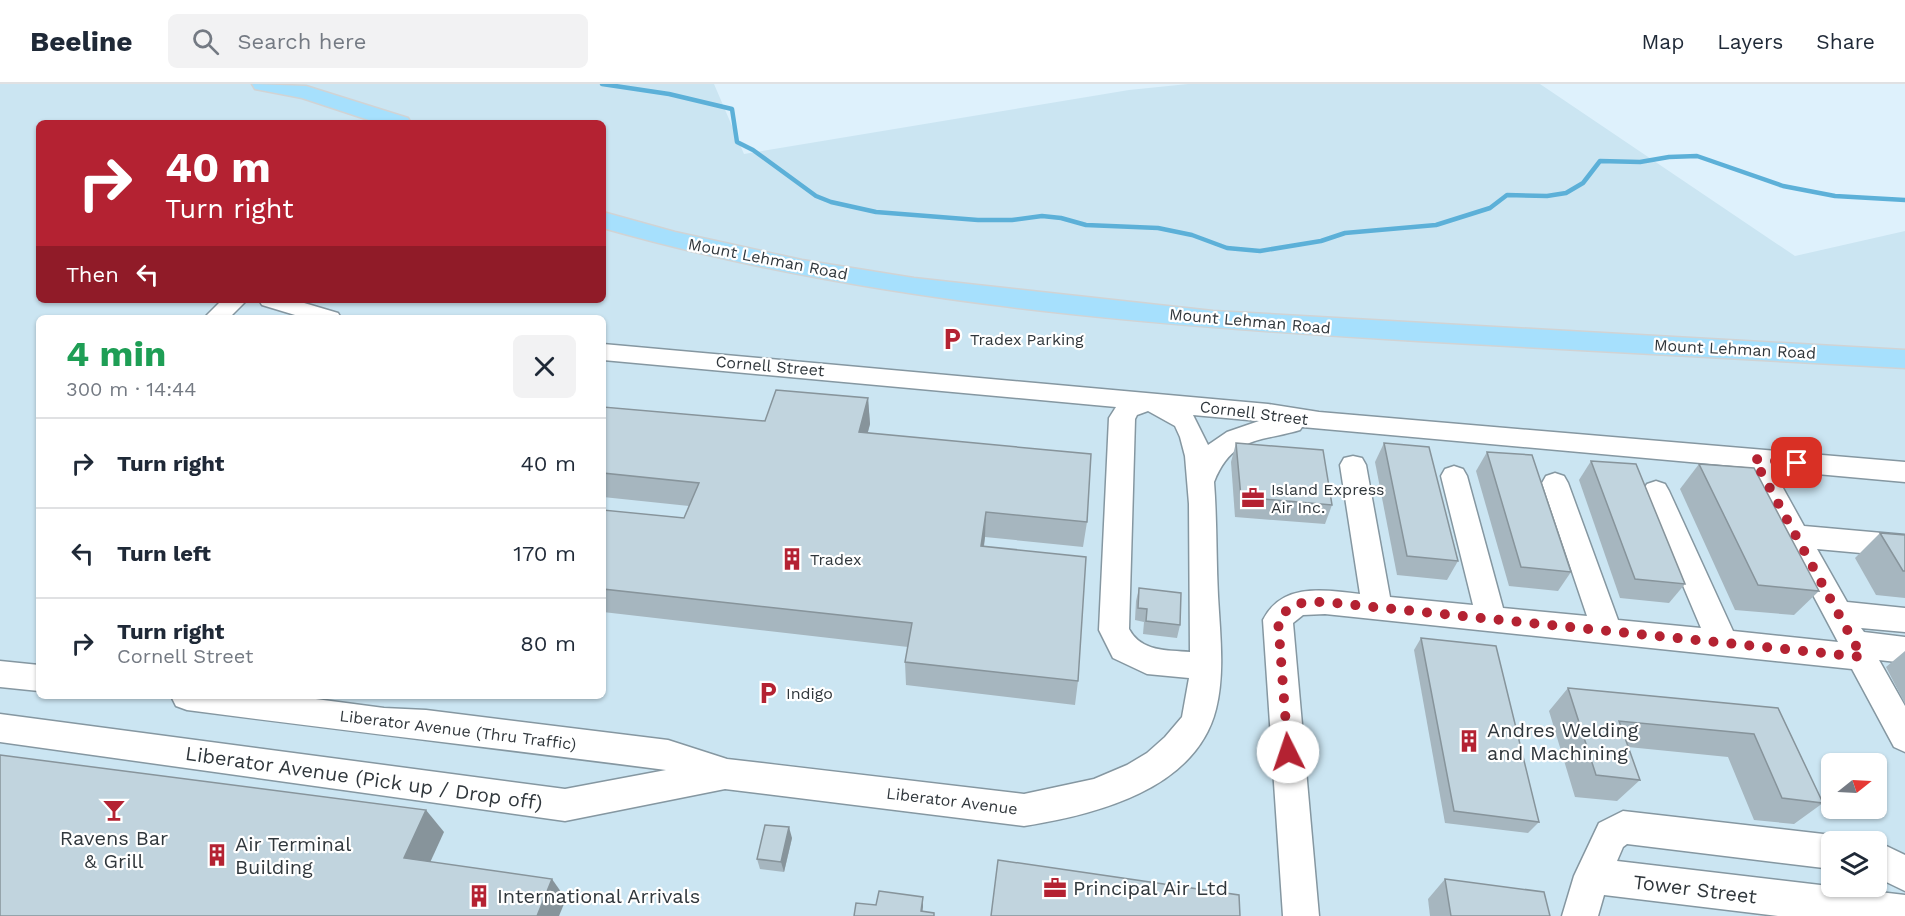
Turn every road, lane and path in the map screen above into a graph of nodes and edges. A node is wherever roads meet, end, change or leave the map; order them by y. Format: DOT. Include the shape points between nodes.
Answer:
graph roads {
  1 [pos="263,84"];
  2 [pos="391,120"];
  3 [pos="606,221"];
  4 [pos="280,303"];
  5 [pos="320,315"];
  6 [pos="606,352"];
  7 [pos="1905,359"];
  8 [pos="1148,402"];
  9 [pos="1319,421"];
  10 [pos="1754,459"];
  11 [pos="1353,465"];
  12 [pos="1905,472"];
  13 [pos="1454,476"];
  14 [pos="1201,481"];
  15 [pos="1554,483"];
  16 [pos="1656,491"];
  17 [pos="1796,536"];
  18 [pos="1905,546"];
  19 [pos="1377,607"];
  20 [pos="1838,613"];
  21 [pos="1491,619"];
  22 [pos="1905,620"];
  23 [pos="1607,631"];
  24 [pos="1723,643"];
  25 [pos="1905,650"];
  26 [pos="1858,651"];
  27 [pos="1205,666"];
  28 [pos="0,674"];
  29 [pos="36,678"];
  30 [pos="211,699"];
  31 [pos="338,699"];
  32 [pos="426,724"];
  33 [pos="0,728"];
  34 [pos="1905,737"];
  35 [pos="726,774"];
  36 [pos="1821,851"];
  37 [pos="1887,864"];
  38 [pos="1905,874"];
  39 [pos="1592,876"];
  40 [pos="1857,912"];
  41 [pos="1905,913"];
  42 [pos="1301,916"];
  43 [pos="1580,916"];
  1 -- 2 [label="main road" via="315,94"];
  3 -- 7 [label="main road, Mount Lehman Road" via="740,256 813,270 914,286 1213,320"];
  4 -- 5 [label="street"];
  6 -- 8 [label="street, Cornell Street"];
  8 -- 9 [label="street, Cornell Street"];
  8 -- 14 [label="street, Liberator Avenue" via="1187,423"];
  8 -- 27 [label="street" via="1128,409 1122,418 1114,630 1124,650 1147,661"];
  9 -- 10 [label="street, Cornell Street"];
  9 -- 14 [label="street, Liberator Avenue" via="1274,426 1231,441 1208,461"];
  10 -- 12 [label="street, Cornell Street"];
  10 -- 17 [label="street"];
  11 -- 19 [label="street"];
  13 -- 21 [label="street"];
  14 -- 27 [label="street, Liberator Avenue"];
  15 -- 23 [label="street"];
  16 -- 24 [label="street"];
  17 -- 18 [label="street"];
  17 -- 20 [label="street"];
  19 -- 21 [label="street"];
  19 -- 42 [label="street" via="1303,602 1288,608 1278,620"];
  20 -- 22 [label="street"];
  20 -- 26 [label="street"];
  21 -- 23 [label="street"];
  23 -- 24 [label="street"];
  24 -- 26 [label="street"];
  25 -- 26 [label="street"];
  26 -- 34 [label="street"];
  27 -- 35 [label="street, Liberator Avenue" via="1200,709 1193,728 1177,747 1160,762 1112,789 1058,806 1024,810"];
  28 -- 29 [label="street"];
  30 -- 32 [label="street, Liberator Avenue (Thru Traffic)"];
  31 -- 32 [label="street" via="396,712"];
  32 -- 35 [label="street, Liberator Avenue (Thru Traffic)" via="668,755"];
  33 -- 35 [label="street, Liberator Avenue (Pick up / Drop off)" via="565,805"];
  36 -- 39 [label="street" via="1623,827 1611,835"];
  37 -- 38 [label="street"];
  39 -- 40 [label="street, Tower Street"];
  39 -- 43 [label="street"];
  40 -- 41 [label="street, Tower Street"];
}
